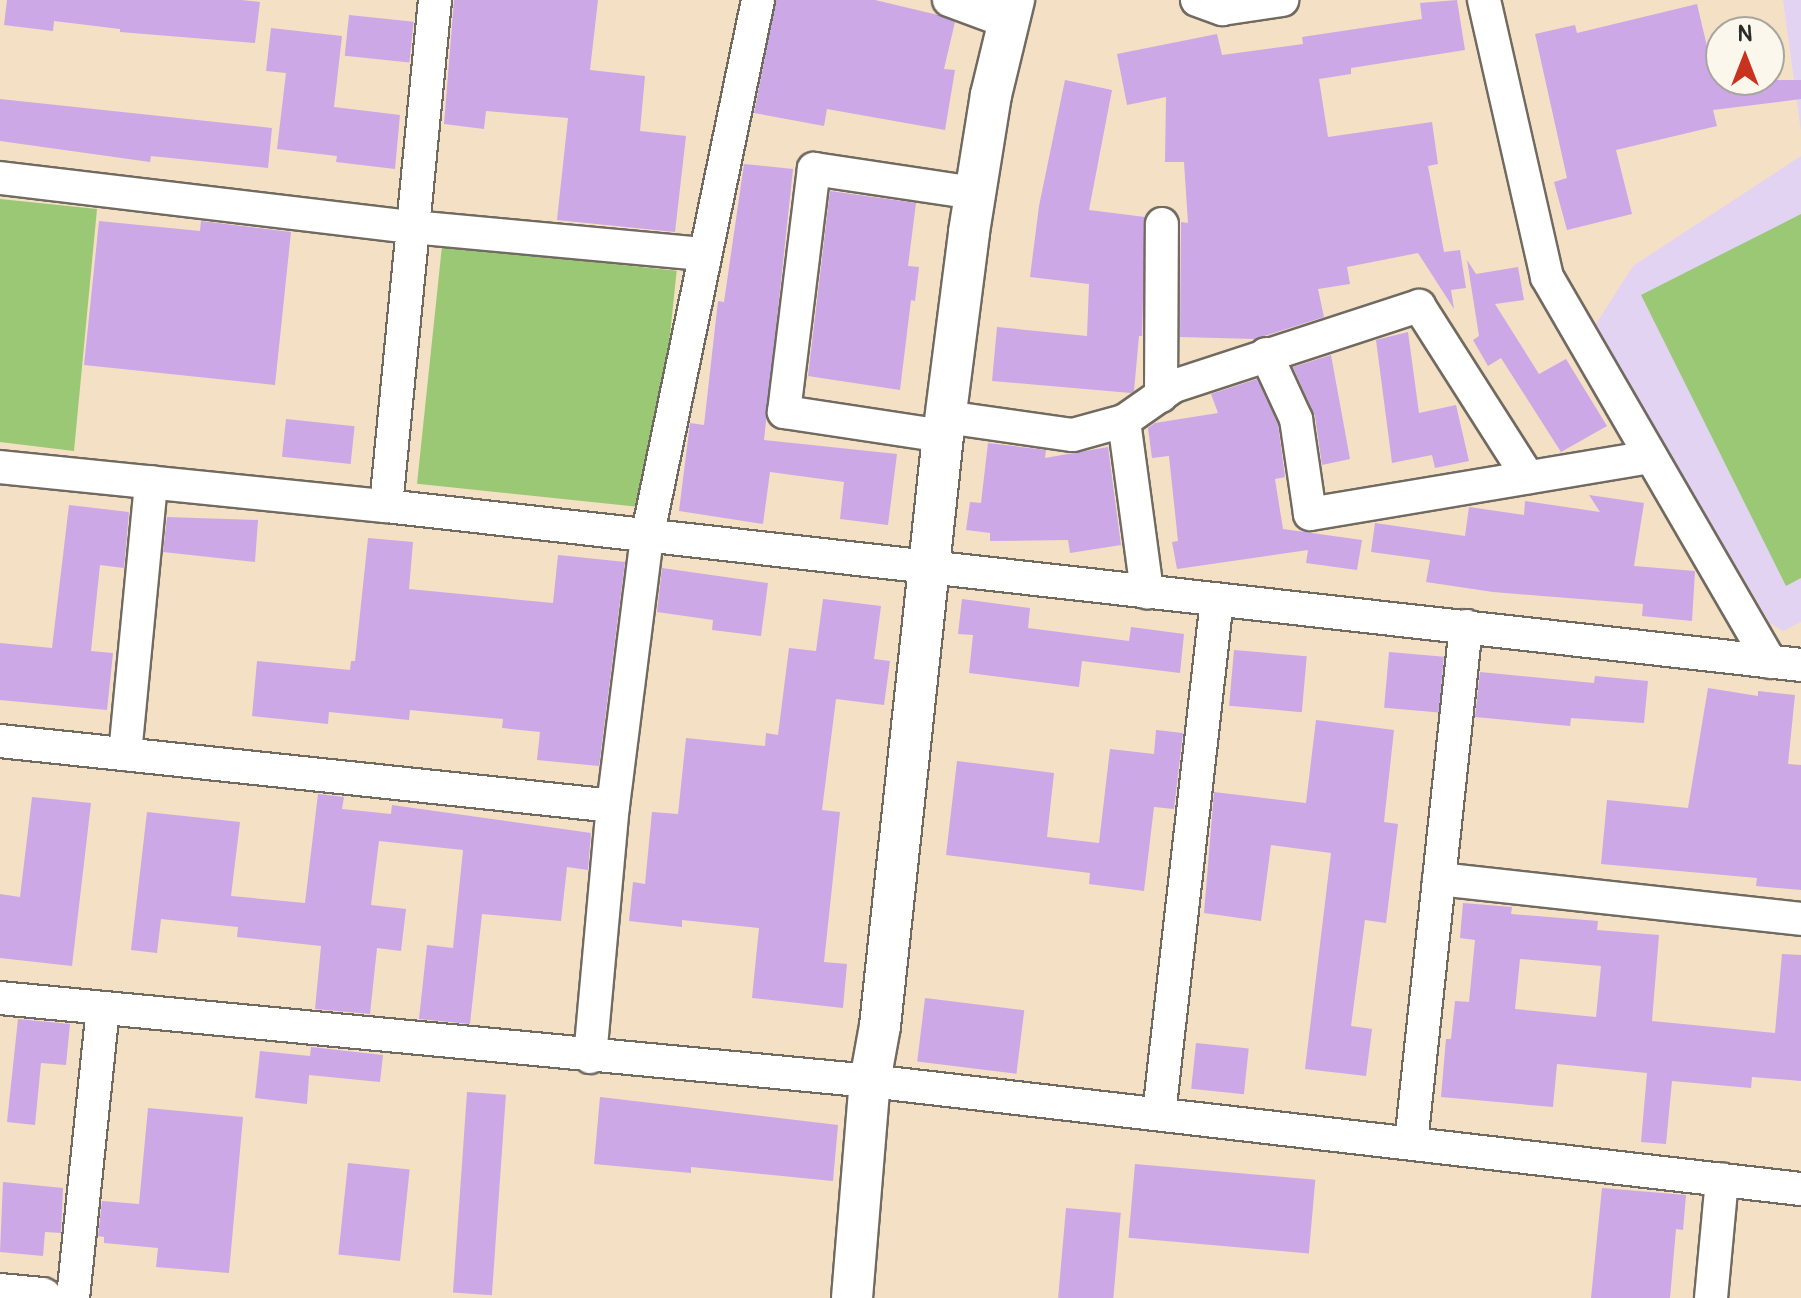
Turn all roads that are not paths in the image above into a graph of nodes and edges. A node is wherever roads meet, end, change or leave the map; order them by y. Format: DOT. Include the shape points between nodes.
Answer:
graph roads {
  1 [pos="758,0"];
  2 [pos="949,0"];
  3 [pos="1197,0"];
  4 [pos="1282,0"];
  5 [pos="1484,0"];
  6 [pos="429,1"];
  7 [pos="1011,11"];
  8 [pos="0,178"];
  9 [pos="975,193"];
  10 [pos="1162,224"];
  11 [pos="412,227"];
  12 [pos="703,254"];
  13 [pos="1266,354"];
  14 [pos="1161,396"];
  15 [pos="1124,421"];
  16 [pos="945,427"];
  17 [pos="1649,457"];
  18 [pos="0,467"];
  19 [pos="1528,477"];
  20 [pos="151,482"];
  21 [pos="386,506"];
  22 [pos="647,538"];
  23 [pos="927,568"];
  24 [pos="1147,592"];
  25 [pos="1217,599"];
  26 [pos="1466,626"];
  27 [pos="1801,646"];
  28 [pos="1786,664"];
  29 [pos="0,741"];
  30 [pos="125,754"];
  31 [pos="613,806"];
  32 [pos="1439,879"];
  33 [pos="1801,919"];
  34 [pos="0,998"];
  35 [pos="103,1009"];
  36 [pos="590,1057"];
  37 [pos="870,1081"];
  38 [pos="1159,1114"];
  39 [pos="1411,1143"];
  40 [pos="1722,1180"];
  41 [pos="1801,1189"];
  42 [pos="0,1294"];
  43 [pos="42,1298"];
  44 [pos="73,1298"];
  45 [pos="852,1298"];
  46 [pos="1711,1298"];
  1 -- 12 [label="street"];
  2 -- 7 [label="street"];
  3 -- 4 [label="street" via="1222,9"];
  5 -- 17 [label="street" via="1547,277"];
  6 -- 11 [label="street"];
  7 -- 9 [label="street"];
  8 -- 11 [label="street"];
  9 -- 16 [label="street"];
  9 -- 16 [label="street" via="814,169 784,412"];
  10 -- 14 [label="street"];
  11 -- 12 [label="street"];
  11 -- 21 [label="street"];
  12 -- 22 [label="street"];
  13 -- 14 [label="street" via="1174,386"];
  13 -- 19 [label="street" via="1419,306"];
  13 -- 19 [label="street" via="1296,419 1310,514"];
  14 -- 15 [label="street"];
  15 -- 16 [label="street" via="1073,435"];
  15 -- 24 [label="street"];
  16 -- 23 [label="street"];
  17 -- 19 [label="street"];
  17 -- 28 [label="street"];
  18 -- 20 [label="street"];
  20 -- 21 [label="street"];
  20 -- 30 [label="street"];
  21 -- 22 [label="street"];
  22 -- 23 [label="street"];
  22 -- 31 [label="street"];
  23 -- 24 [label="street"];
  23 -- 37 [label="street"];
  24 -- 25 [label="street"];
  25 -- 26 [label="street"];
  25 -- 38 [label="street"];
  26 -- 28 [label="street"];
  26 -- 32 [label="street"];
  27 -- 28 [label="street"];
  29 -- 30 [label="street"];
  30 -- 31 [label="street"];
  31 -- 36 [label="street"];
  32 -- 33 [label="street"];
  32 -- 39 [label="street"];
  34 -- 35 [label="street"];
  35 -- 36 [label="street"];
  35 -- 44 [label="street"];
  36 -- 37 [label="street"];
  37 -- 38 [label="street"];
  37 -- 45 [label="street"];
  38 -- 39 [label="street"];
  39 -- 40 [label="street"];
  40 -- 41 [label="street"];
  40 -- 46 [label="street"];
  42 -- 43 [label="street"];
}
